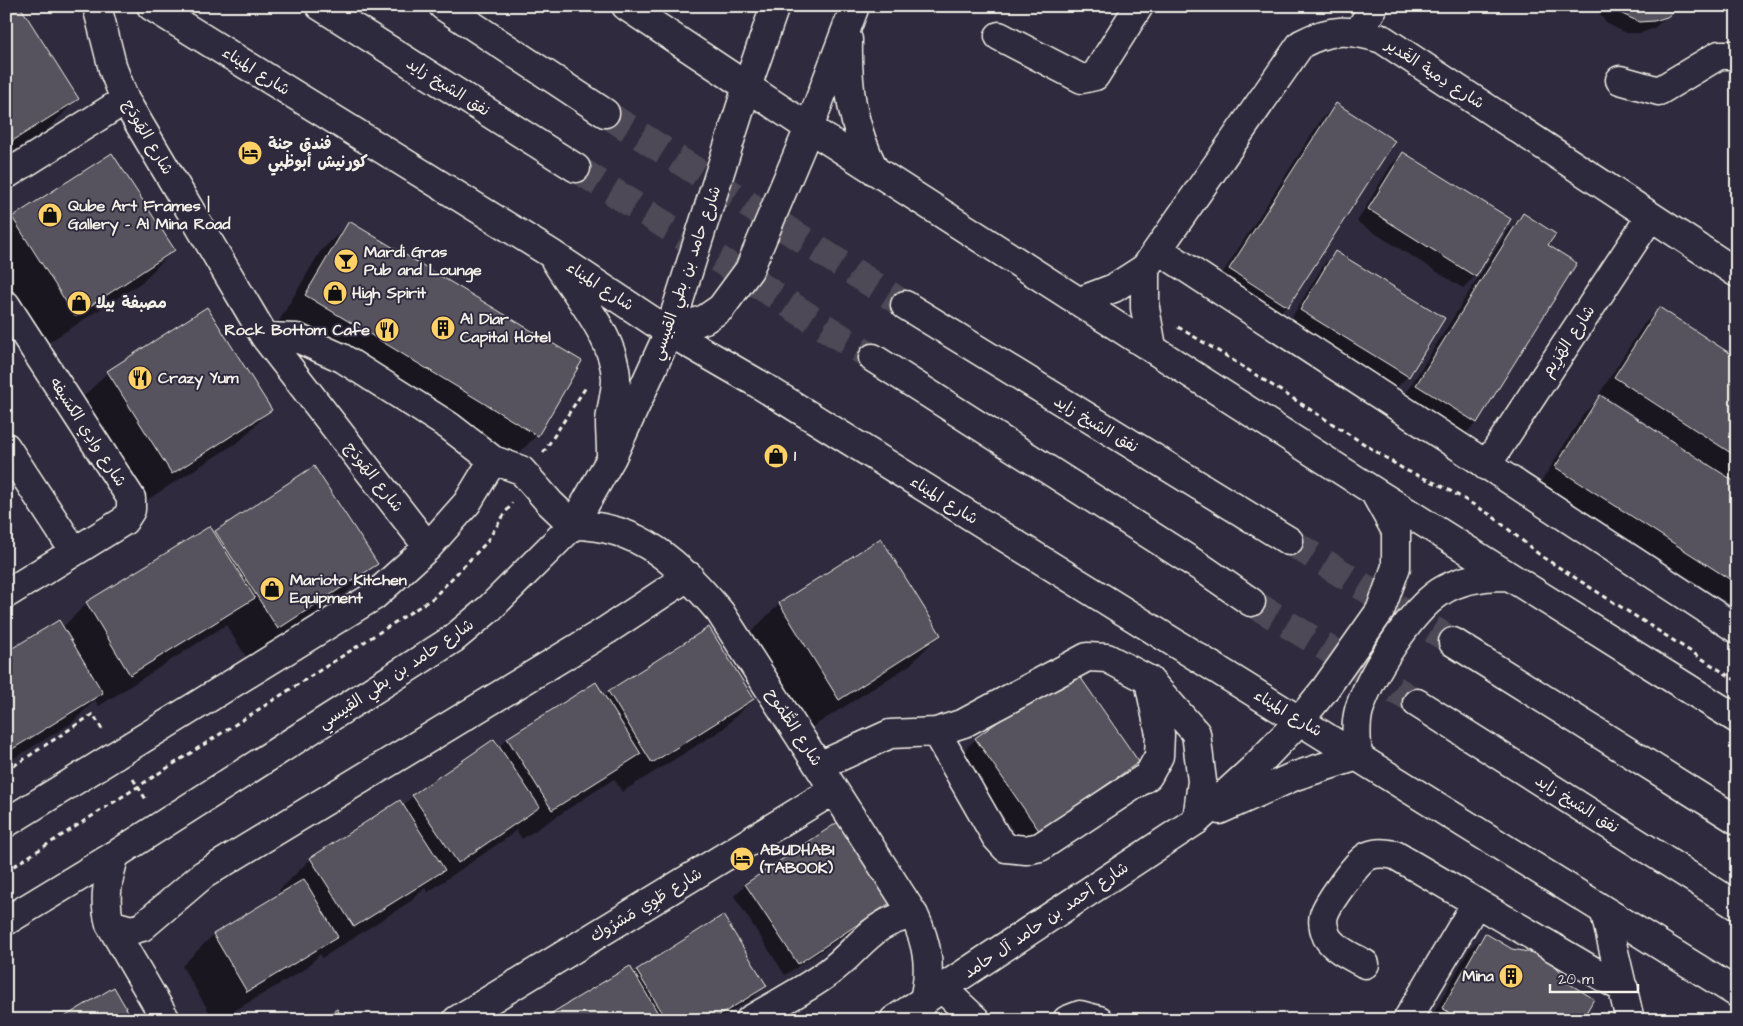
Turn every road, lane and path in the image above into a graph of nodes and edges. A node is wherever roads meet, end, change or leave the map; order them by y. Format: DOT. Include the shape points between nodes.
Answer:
graph roads {
  1 [pos="96,6"];
  2 [pos="151,6"];
  3 [pos="320,6"];
  4 [pos="443,6"];
  5 [pos="626,6"];
  6 [pos="775,6"];
  7 [pos="1139,6"];
  8 [pos="1374,6"];
  9 [pos="852,15"];
  10 [pos="1359,31"];
  11 [pos="999,36"];
  12 [pos="1737,55"];
  13 [pos="1620,80"];
  14 [pos="747,87"];
  15 [pos="125,100"];
  16 [pos="605,113"];
  17 [pos="809,128"];
  18 [pos="576,168"];
  19 [pos="875,171"];
  20 [pos="6,175"];
  21 [pos="1650,217"];
  22 [pos="550,253"];
  23 [pos="1152,259"];
  24 [pos="1737,273"];
  25 [pos="1080,300"];
  26 [pos="6,305"];
  27 [pos="905,305"];
  28 [pos="1145,308"];
  29 [pos="669,332"];
  30 [pos="265,337"];
  31 [pos="1152,347"];
  32 [pos="873,358"];
  33 [pos="6,447"];
  34 [pos="612,457"];
  35 [pos="493,460"];
  36 [pos="1486,466"];
  37 [pos="1375,492"];
  38 [pos="573,525"];
  39 [pos="1289,541"];
  40 [pos="428,547"];
  41 [pos="74,551"];
  42 [pos="689,576"];
  43 [pos="1506,576"];
  44 [pos="6,594"];
  45 [pos="1251,602"];
  46 [pos="1737,629"];
  47 [pos="1454,642"];
  48 [pos="1149,680"];
  49 [pos="1737,681"];
  50 [pos="1417,703"];
  51 [pos="1737,719"];
  52 [pos="1300,720"];
  53 [pos="936,732"];
  54 [pos="117,755"];
  55 [pos="1358,756"];
  56 [pos="819,766"];
  57 [pos="6,771"];
  58 [pos="834,790"];
  59 [pos="151,807"];
  60 [pos="1197,820"];
  61 [pos="1737,820"];
  62 [pos="6,823"];
  63 [pos="115,855"];
  64 [pos="1476,903"];
  65 [pos="1737,906"];
  66 [pos="1605,913"];
  67 [pos="914,915"];
  68 [pos="6,920"];
  69 [pos="110,924"];
  70 [pos="147,924"];
  71 [pos="1365,964"];
  72 [pos="1624,989"];
  73 [pos="148,992"];
  74 [pos="1737,994"];
  75 [pos="933,996"];
  76 [pos="166,1020"];
  77 [pos="457,1020"];
  78 [pos="750,1020"];
  79 [pos="894,1020"];
  80 [pos="976,1020"];
  81 [pos="1067,1020"];
  82 [pos="1099,1020"];
  83 [pos="1407,1020"];
  84 [pos="1630,1020"];
  1 -- 15 [label="main road, شارع الهَودَج" via="110,60"];
  2 -- 22 [label="main road, شارع الميناء"];
  3 -- 18 [label="main road, نفق الشيخ زايد"];
  4 -- 16 [label="main road"];
  5 -- 14 [label="main road"];
  6 -- 14 [label="main road, شارع حامد بن بطي القبيسي"];
  7 -- 11 [label="main road" via="1095,76 1082,79"];
  8 -- 10 [label="main road"];
  9 -- 17 [label="main road"];
  9 -- 19 [label="main road" via="848,88 854,121"];
  10 -- 21 [label="main road, شارع دِمية الغَدير" via="1382,39"];
  10 -- 23 [label="main road, شارع دِمية الغَدير" via="1329,32 1301,44"];
  12 -- 13 [label="main road" via="1719,55 1659,91"];
  14 -- 17 [label="main road"];
  14 -- 29 [label="main road, شارع حامد بن بطي القبيسي"];
  15 -- 20 [label="main road"];
  15 -- 30 [label="main road, شارع الهَودَج"];
  17 -- 19 [label="main road"];
  17 -- 29 [label="main road" via="749,270 733,295 705,320"];
  19 -- 25 [label="main road"];
  21 -- 24 [label="main road, شارع دِمية الغَدير"];
  21 -- 36 [label="main road, شارع الهَزِيم"];
  22 -- 29 [label="main road, شارع الميناء"];
  22 -- 34 [label="main road" via="598,323 613,362 616,380 610,421"];
  23 -- 25 [label="main road, شارع دِمية الغَدير" via="1114,288"];
  23 -- 28 [label="main road"];
  23 -- 36 [label="main road"];
  25 -- 31 [label="main road"];
  26 -- 41 [label="main road, شارع وادِي الكسَيفه" via="130,498 131,510 124,520"];
  27 -- 39 [label="main road, نفق الشيخ زايد"];
  28 -- 31 [label="main road"];
  28 -- 49 [label="path" via="1224,354 1405,470 1442,486 1491,515 1541,556"];
  29 -- 34 [label="main road, شارع حامد بن بطي القبيسي"];
  29 -- 52 [label="main road, شارع الميناء" via="765,388"];
  30 -- 35 [label="main road" via="297,338 342,358 449,426"];
  30 -- 40 [label="main road, شارع الهَودَج"];
  31 -- 37 [label="main road"];
  32 -- 45 [label="main road"];
  33 -- 41 [label="main road"];
  34 -- 38 [label="main road, شارع حامد بن بطي القبيسي"];
  35 -- 38 [label="main road" via="521,470"];
  35 -- 40 [label="main road" via="467,503"];
  36 -- 46 [label="main road"];
  37 -- 43 [label="main road"];
  37 -- 52 [label="main road, شارع أحمد بن حامد آل حامد" via="1396,531 1396,567 1380,611 1326,689"];
  38 -- 42 [label="main road, شارع الطُّمُوح" via="604,527 633,536"];
  38 -- 63 [label="main road, شارع حامد بن بطي القبيسي" via="490,608 453,639"];
  40 -- 54 [label="main road" via="374,596"];
  41 -- 44 [label="main road, شارع وادِي الكسَيفه"];
  42 -- 56 [label="main road, شارع الطُّمُوح" via="720,612"];
  42 -- 70 [label="main road" via="607,630 203,875"];
  43 -- 51 [label="main road"];
  43 -- 55 [label="main road" via="1472,578 1455,584 1440,592 1417,614 1379,667 1359,710 1356,726"];
  47 -- 61 [label="main road"];
  48 -- 53 [label="main road" via="1107,658 1086,657 964,723"];
  48 -- 53 [label="main road" via="1160,734 1159,756 1148,776 1040,847 1026,850 1006,848 996,837"];
  48 -- 60 [label="main road" via="1196,733 1202,781"];
  50 -- 65 [label="main road, نفق الشيخ زايد"];
  52 -- 55 [label="main road, شارع الميناء"];
  52 -- 60 [label="main road, شارع أحمد بن حامد آل حامد"];
  53 -- 56 [label="main road" via="890,734"];
  54 -- 57 [label="path" via="93,714"];
  54 -- 59 [label="path"];
  54 -- 62 [label="main road"];
  55 -- 60 [label="main road, شارع أحمد بن حامد آل حامد" via="1295,776"];
  55 -- 66 [label="main road, شارع الميناء"];
  56 -- 58 [label="main road, شارع الطُّمُوح"];
  58 -- 67 [label="main road, شارع الطُّمُوح"];
  58 -- 77 [label="main road, شارع طَوِي مَشرُوك"];
  60 -- 75 [label="main road, شارع أحمد بن حامد آل حامد"];
  63 -- 68 [label="main road, شارع حامد بن بطي القبيسي"];
  63 -- 69 [label="main road" via="106,892"];
  64 -- 71 [label="main road" via="1394,855 1382,852 1366,857 1327,906 1323,926 1333,944"];
  64 -- 72 [label="main road"];
  64 -- 83 [label="main road"];
  66 -- 72 [label="main road"];
  66 -- 74 [label="main road, شارع الميناء"];
  67 -- 75 [label="main road, شارع الطُّمُوح" via="927,948 928,985"];
  67 -- 78 [label="main road" via="882,924 828,973"];
  69 -- 70 [label="main road" via="131,930"];
  69 -- 73 [label="main road"];
  70 -- 73 [label="main road" via="143,957"];
  72 -- 84 [label="main road"];
  73 -- 76 [label="main road"];
  75 -- 79 [label="main road, شارع أحمد بن حامد آل حامد"];
  75 -- 80 [label="main road"];
  81 -- 82 [label="main road" via="1080,1015"];
}
